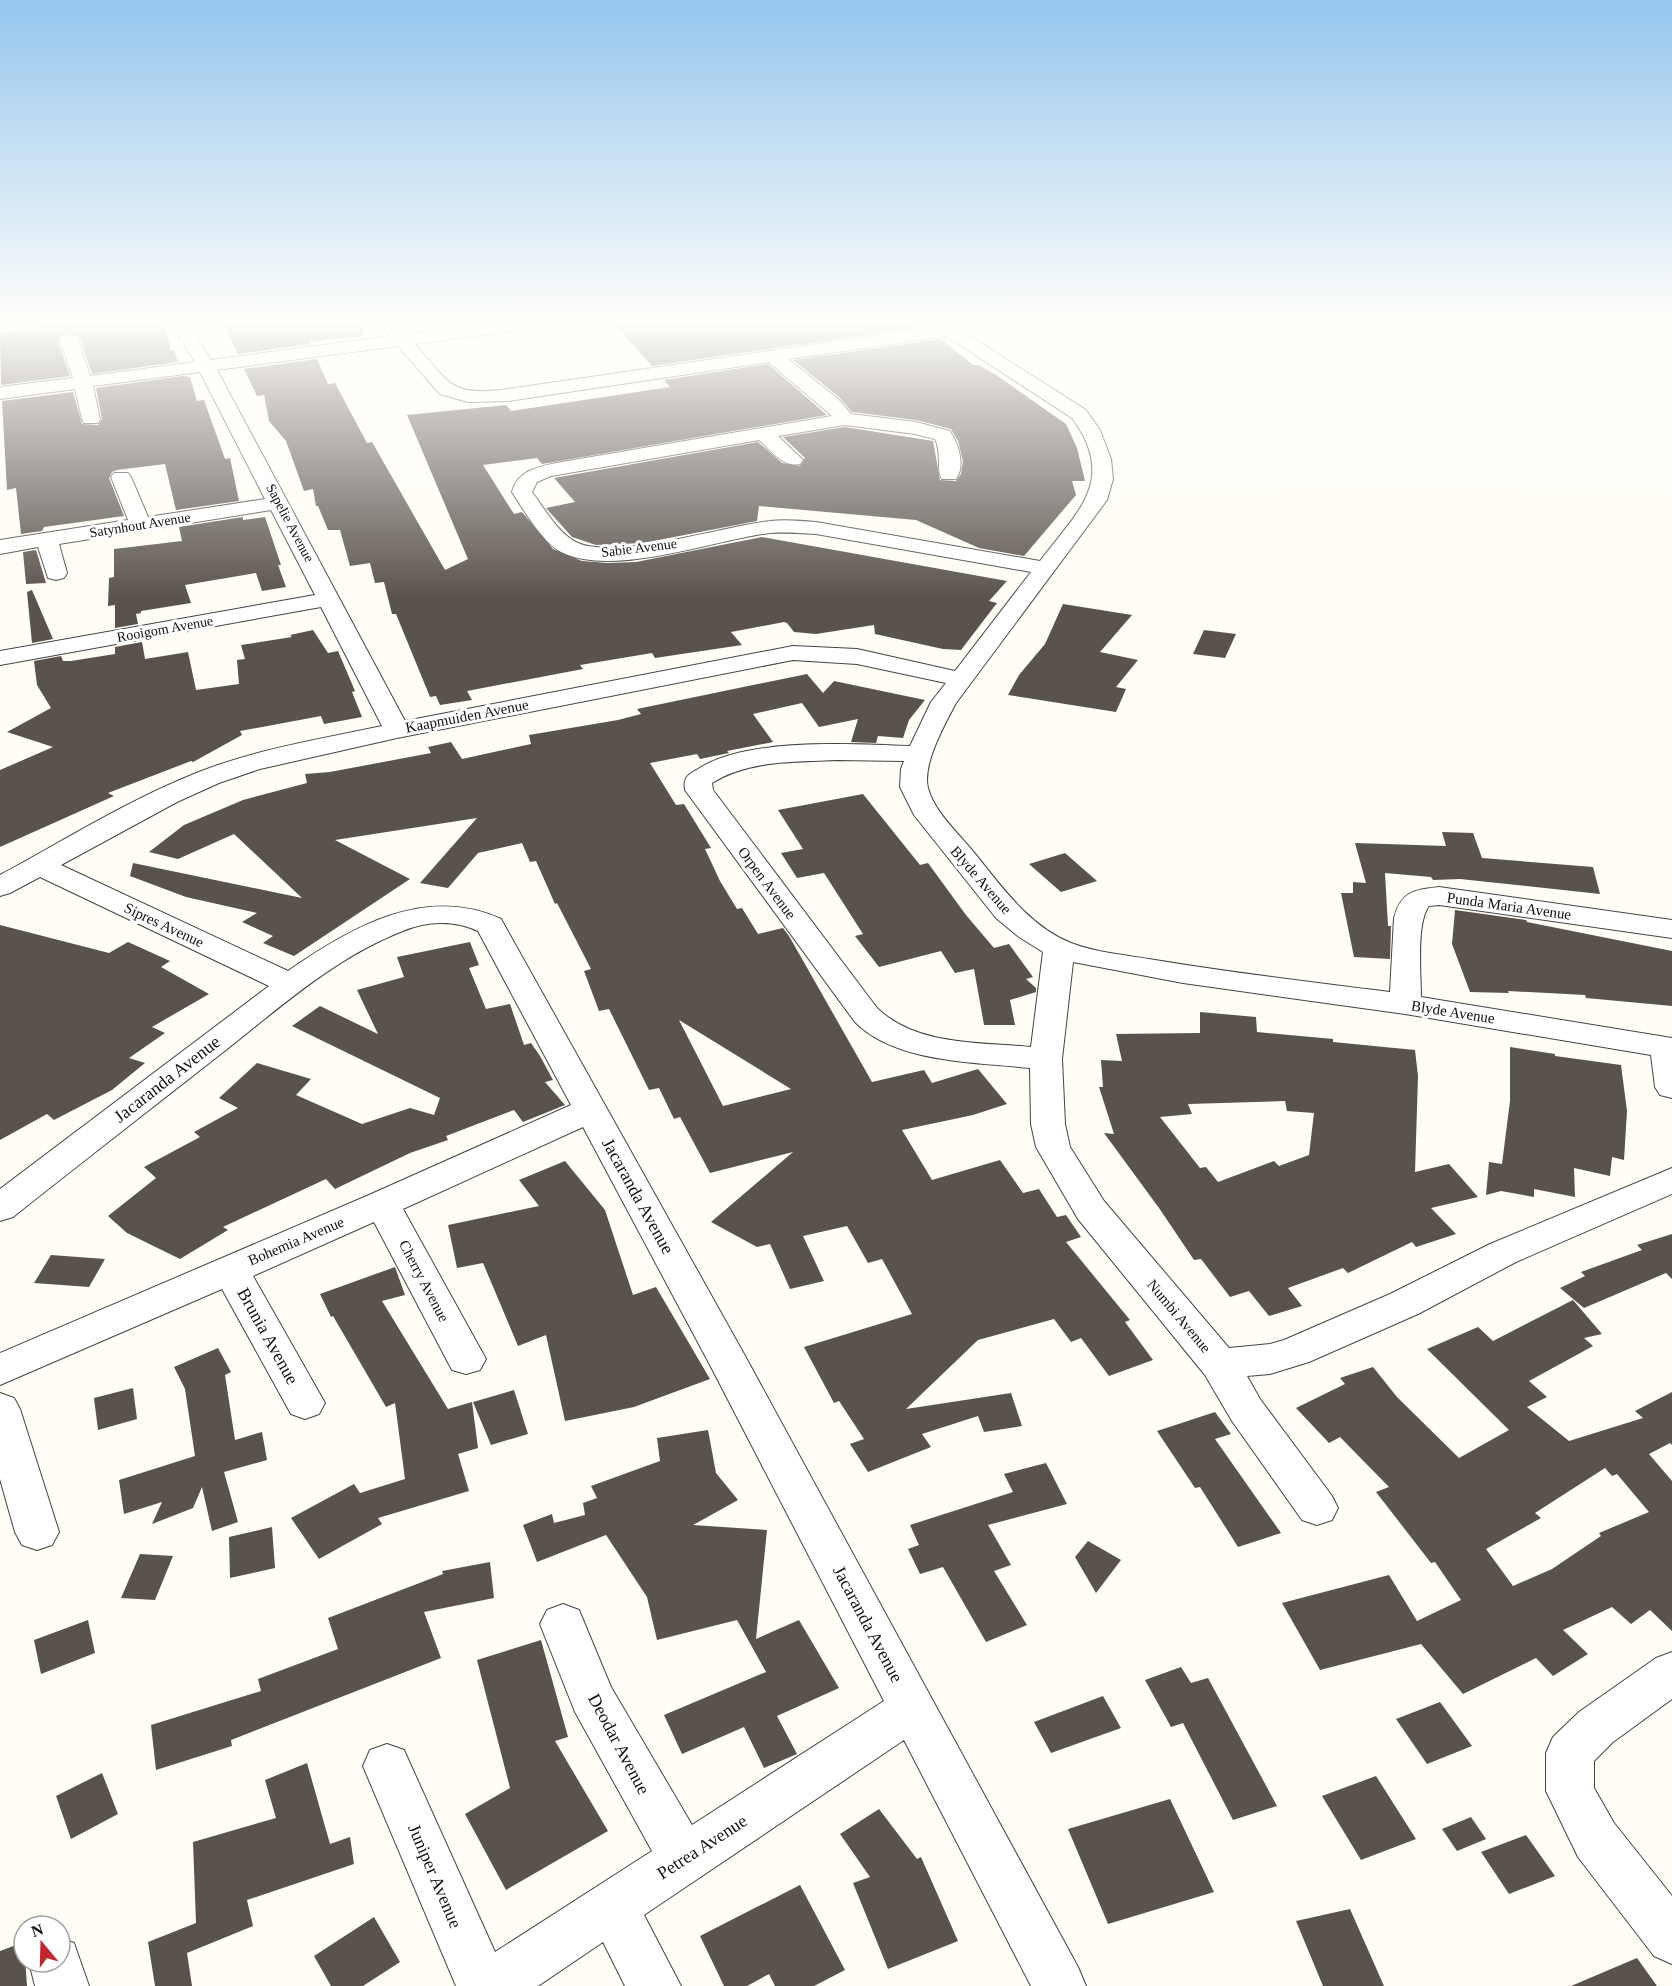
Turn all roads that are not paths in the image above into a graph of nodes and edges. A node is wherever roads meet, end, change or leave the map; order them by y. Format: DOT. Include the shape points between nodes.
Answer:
graph roads {
  1 [pos="90,413"];
  2 [pos="231,413"];
  3 [pos="840,413"];
  4 [pos="1077,413"];
  5 [pos="91,419"];
  6 [pos="845,419"];
  7 [pos="763,434"];
  8 [pos="793,460"];
  9 [pos="949,475"];
  10 [pos="121,477"];
  11 [pos="279,503"];
  12 [pos="140,525"];
  13 [pos="47,540"];
  14 [pos="0,547"];
  15 [pos="1044,568"];
  16 [pos="56,573"];
  17 [pos="329,599"];
  18 [pos="0,658"];
  19 [pos="959,679"];
  20 [pos="398,730"];
  21 [pos="921,754"];
  22 [pos="38,865"];
  23 [pos="0,887"];
  24 [pos="1672,929"];
  25 [pos="1059,949"];
  26 [pos="290,984"];
  27 [pos="1405,1004"];
  28 [pos="1669,1047"];
  29 [pos="1046,1059"];
  30 [pos="1672,1086"];
  31 [pos="591,1110"];
  32 [pos="1672,1180"];
  33 [pos="382,1204"];
  34 [pos="0,1208"];
  35 [pos="230,1269"];
  36 [pos="466,1359"];
  37 [pos="1219,1364"];
  38 [pos="0,1370"];
  39 [pos="305,1402"];
  40 [pos="0,1409"];
  41 [pos="1317,1509"];
  42 [pos="37,1532"];
  43 [pos="563,1624"];
  44 [pos="1672,1672"];
  45 [pos="913,1708"];
  46 [pos="387,1766"];
  47 [pos="684,1860"];
  48 [pos="612,1907"];
  49 [pos="1672,1938"];
  50 [pos="483,1986"];
  51 [pos="491,1986"];
  52 [pos="654,1986"];
  53 [pos="1059,1986"];
  1 -- 5 [label="street"];
  2 -- 11 [label="street, Sapelie Avenue"];
  3 -- 6 [label="street"];
  4 -- 15 [label="street, Blyde Avenue" via="1097,443 1101,491"];
  6 -- 7 [label="street, Sabie Avenue"];
  6 -- 9 [label="street, Sabie Avenue" via="943,435 950,450"];
  7 -- 8 [label="street"];
  7 -- 15 [label="street, Sabie Avenue" via="556,469 528,478 522,492 567,547 583,553 616,554 796,526"];
  10 -- 12 [label="street"];
  11 -- 12 [label="street, Satynhout Avenue"];
  11 -- 17 [label="street, Sapelie Avenue"];
  12 -- 13 [label="street, Satynhout Avenue"];
  13 -- 14 [label="street, Satynhout Avenue"];
  13 -- 16 [label="street"];
  15 -- 19 [label="street, Blyde Avenue"];
  17 -- 18 [label="street, Rooigom Avenue"];
  17 -- 20 [label="street, Sapelie Avenue"];
  19 -- 20 [label="street, Kaapmuiden Avenue" via="860,655 793,653"];
  19 -- 21 [label="street, Blyde Avenue" via="934,720"];
  20 -- 22 [label="street, Kaapmuiden Avenue" via="252,763 210,777"];
  21 -- 25 [label="street, Blyde Avenue" via="914,769 914,787 924,809 1007,912"];
  21 -- 29 [label="street, Orpen Avenue" via="786,754 707,771 698,780 699,789 866,1015 883,1030 930,1045"];
  22 -- 23 [label="street, Kaapmuiden Avenue"];
  22 -- 26 [label="street, Sipres Avenue"];
  24 -- 27 [label="street, Punda Maria Avenue" via="1439,896 1425,898 1410,909"];
  25 -- 27 [label="street, Blyde Avenue" via="1183,974"];
  25 -- 29 [label="street, Numbi Avenue"];
  26 -- 31 [label="street, Jacaranda Avenue" via="381,929 434,915 476,917 490,925 500,940"];
  26 -- 34 [label="street, Jacaranda Avenue"];
  27 -- 28 [label="street, Blyde Avenue"];
  28 -- 30 [label="street"];
  29 -- 37 [label="street, Numbi Avenue" via="1048,1124 1053,1147 1067,1173 1091,1210"];
  31 -- 33 [label="street, Bohemia Avenue"];
  31 -- 45 [label="street, Jacaranda Avenue"];
  32 -- 37 [label="street, Numbi Avenue" via="1503,1253 1404,1304 1295,1352 1270,1359"];
  33 -- 35 [label="street, Bohemia Avenue"];
  33 -- 36 [label="street, Cherry Avenue"];
  35 -- 38 [label="street, Bohemia Avenue"];
  35 -- 39 [label="street, Brunia Avenue"];
  37 -- 41 [label="street" via="1246,1410"];
  40 -- 42 [label="street"];
  43 -- 47 [label="street, Deodar Avenue" via="592,1696"];
  44 -- 49 [label="street" via="1596,1727 1570,1753 1570,1791 1596,1840"];
  45 -- 47 [label="street, Petrea Avenue"];
  45 -- 53 [label="street, Jacaranda Avenue"];
  46 -- 50 [label="street, Juniper Avenue"];
  47 -- 48 [label="street, Petrea Avenue"];
  48 -- 51 [label="street, Petrea Avenue"];
  48 -- 52 [label="street"];
}
